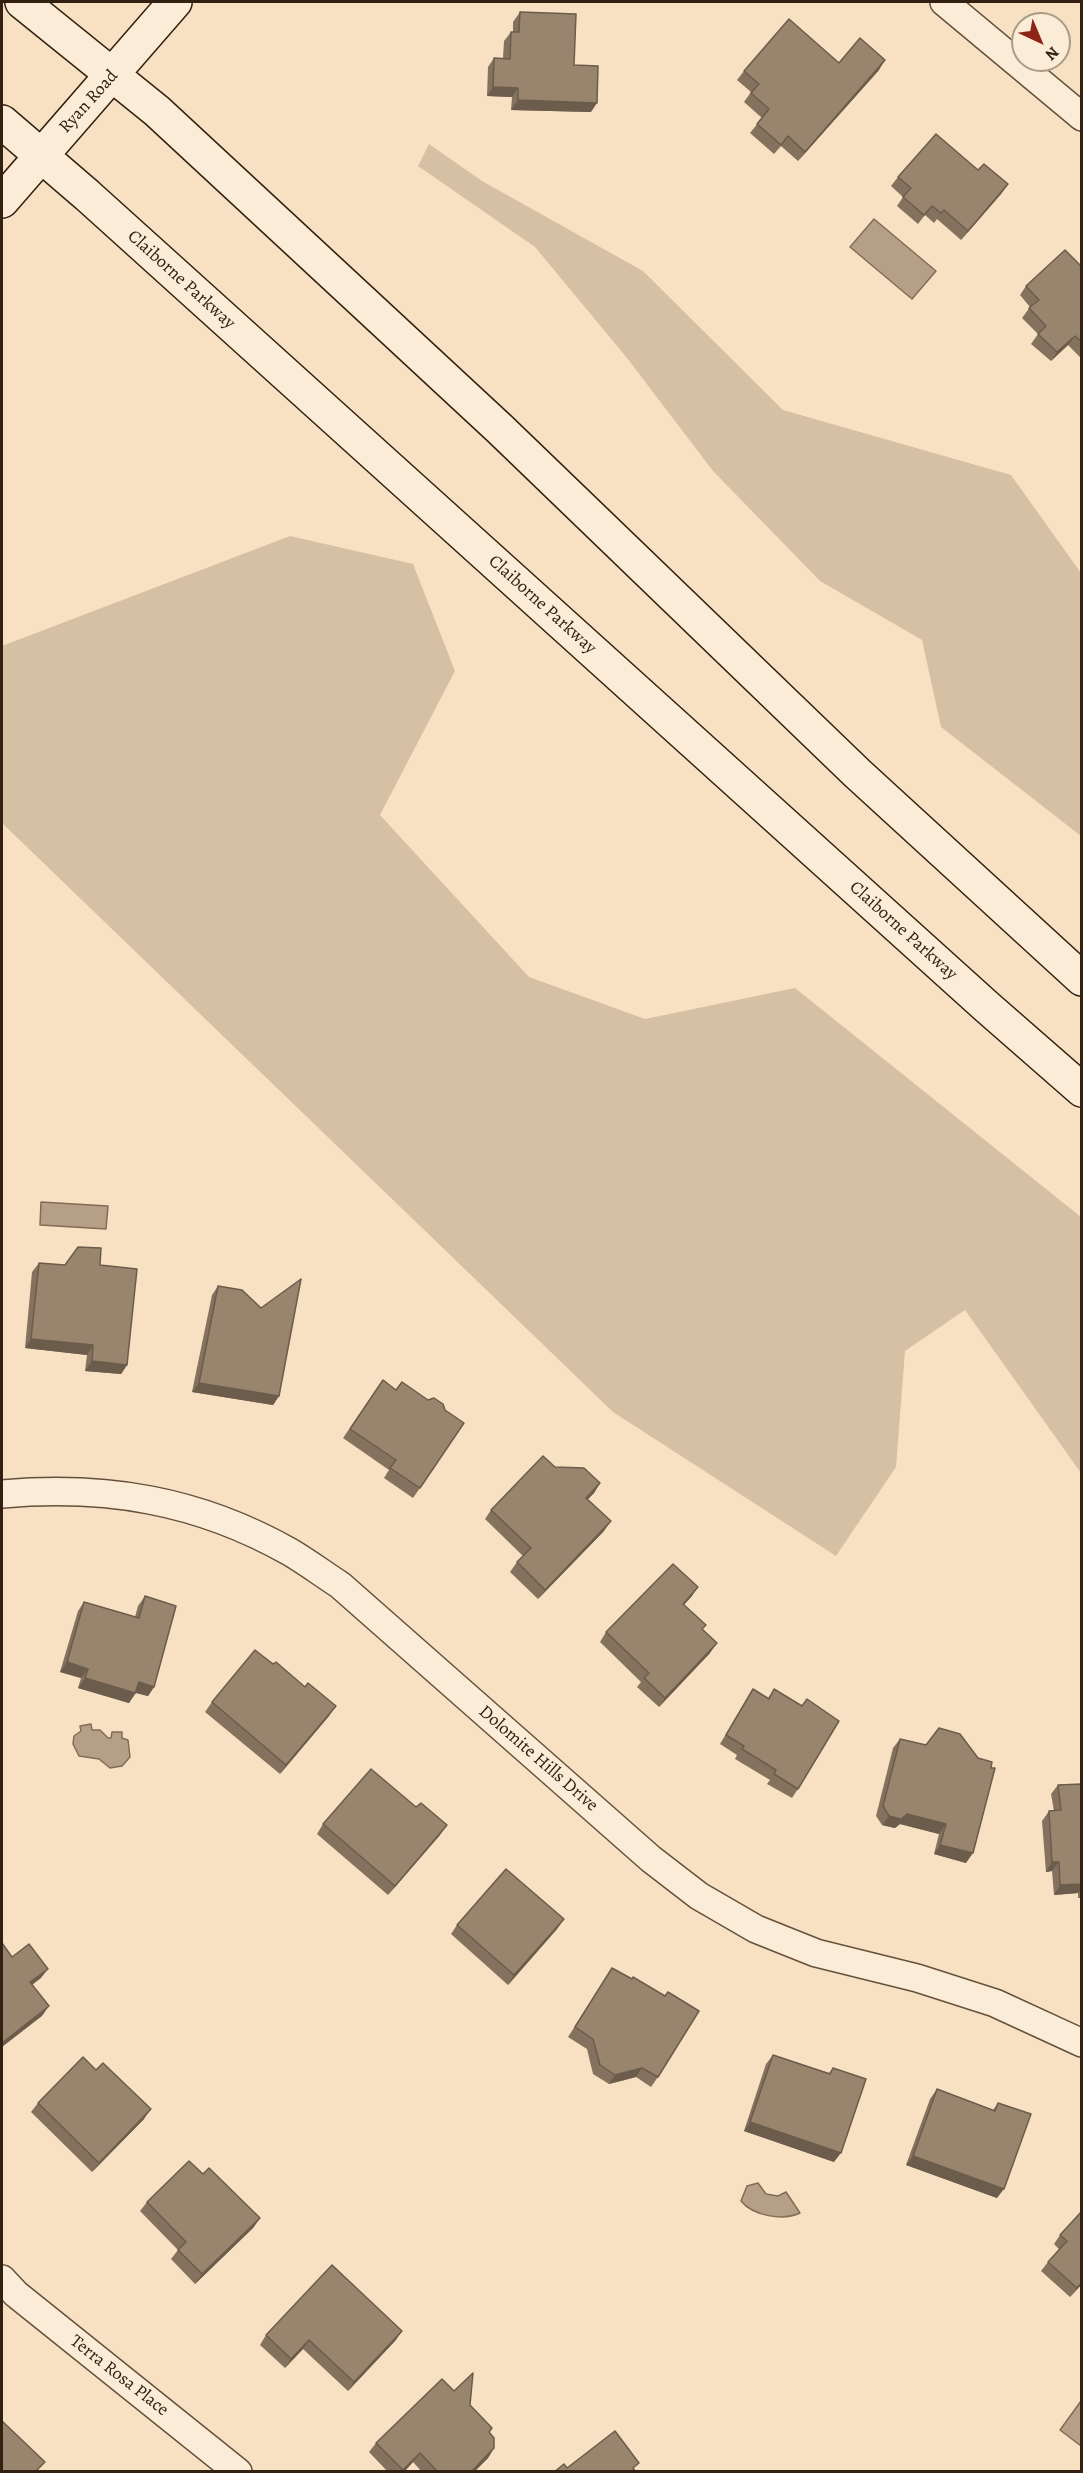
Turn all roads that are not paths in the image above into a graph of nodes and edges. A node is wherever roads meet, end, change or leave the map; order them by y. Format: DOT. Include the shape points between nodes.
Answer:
graph roads {
  1 [pos="12,2"];
  2 [pos="22,2"];
  3 [pos="175,2"];
  4 [pos="944,2"];
  5 [pos="2,14"];
  6 [pos="113,75"];
  7 [pos="1082,117"];
  8 [pos="2,122"];
  9 [pos="40,156"];
  10 [pos="2,201"];
  11 [pos="1082,979"];
  12 [pos="1082,1090"];
  13 [pos="2,1494"];
  14 [pos="1082,2043"];
  15 [pos="2,2278"];
  16 [pos="238,2472"];
  1 -- 5 [label="main road"];
  2 -- 6 [label="main road"];
  3 -- 6 [label="main road, Ryan Road"];
  4 -- 7 [label="street"];
  6 -- 9 [label="main road, Ryan Road"];
  6 -- 11 [label="main road" via="158,111 500,429 857,773"];
  8 -- 9 [label="main road, Claiborne Parkway"];
  9 -- 10 [label="main road, Ryan Road"];
  9 -- 12 [label="main road, Claiborne Parkway"];
  13 -- 14 [label="street, Dolomite Hills Drive" via="51,1490 112,1493 176,1504 235,1525 290,1552 340,1586 651,1859 699,1896 756,1929 807,1949 916,1977 995,2003"];
  15 -- 16 [label="street, Terra Rosa Place" via="43,2316"];
}
